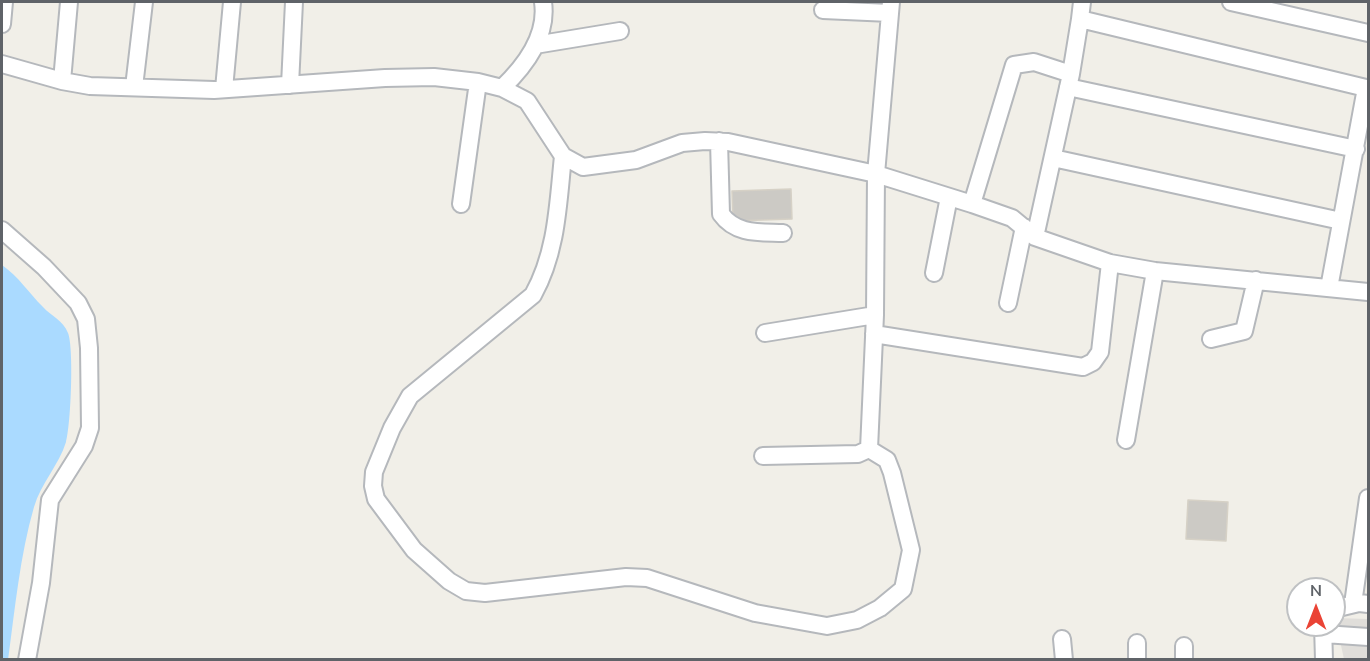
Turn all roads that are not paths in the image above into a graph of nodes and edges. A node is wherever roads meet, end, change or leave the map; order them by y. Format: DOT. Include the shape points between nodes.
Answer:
graph roads {
  1 [pos="4,2"];
  2 [pos="69,2"];
  3 [pos="144,2"];
  4 [pos="232,2"];
  5 [pos="294,2"];
  6 [pos="543,2"];
  7 [pos="1082,2"];
  8 [pos="1232,2"];
  9 [pos="890,7"];
  10 [pos="823,10"];
  11 [pos="1080,19"];
  12 [pos="2,24"];
  13 [pos="620,31"];
  14 [pos="1368,33"];
  15 [pos="535,45"];
  16 [pos="2,64"];
  17 [pos="1069,80"];
  18 [pos="1367,80"];
  19 [pos="62,81"];
  20 [pos="478,82"];
  21 [pos="290,85"];
  22 [pos="134,87"];
  23 [pos="502,88"];
  24 [pos="224,89"];
  25 [pos="718,141"];
  26 [pos="1356,149"];
  27 [pos="563,156"];
  28 [pos="1053,158"];
  29 [pos="876,174"];
  30 [pos="949,197"];
  31 [pos="461,204"];
  32 [pos="972,204"];
  33 [pos="1341,221"];
  34 [pos="2,230"];
  35 [pos="1029,232"];
  36 [pos="783,233"];
  37 [pos="1110,263"];
  38 [pos="1155,271"];
  39 [pos="934,273"];
  40 [pos="1256,280"];
  41 [pos="1329,288"];
  42 [pos="1368,292"];
  43 [pos="1008,303"];
  44 [pos="875,315"];
  45 [pos="765,333"];
  46 [pos="874,334"];
  47 [pos="1211,339"];
  48 [pos="1126,440"];
  49 [pos="869,449"];
  50 [pos="763,456"];
  51 [pos="1368,498"];
  52 [pos="1361,604"];
  53 [pos="1346,607"];
  54 [pos="1346,634"];
  55 [pos="1324,637"];
  56 [pos="1368,637"];
  57 [pos="1062,639"];
  58 [pos="27,660"];
  59 [pos="1064,660"];
  60 [pos="1324,660"];
  1 -- 12 [label="street"];
  2 -- 19 [label="street"];
  3 -- 22 [label="street"];
  4 -- 24 [label="street"];
  5 -- 21 [label="street"];
  6 -- 15 [label="street"];
  7 -- 11 [label="street"];
  8 -- 14 [label="street"];
  9 -- 10 [label="street"];
  9 -- 29 [label="street"];
  11 -- 17 [label="street"];
  11 -- 18 [label="street"];
  13 -- 15 [label="street"];
  15 -- 23 [label="street" via="523,68"];
  16 -- 19 [label="street"];
  17 -- 26 [label="street"];
  17 -- 28 [label="street"];
  17 -- 32 [label="street" via="1034,62 1014,65"];
  18 -- 26 [label="street"];
  19 -- 22 [label="street"];
  20 -- 21 [label="street" via="434,77"];
  20 -- 23 [label="street"];
  20 -- 31 [label="street"];
  21 -- 24 [label="street"];
  22 -- 24 [label="street"];
  23 -- 27 [label="street" via="527,101"];
  25 -- 27 [label="street" via="682,143 605,166 584,167"];
  25 -- 29 [label="street"];
  25 -- 36 [label="street" via="721,214 728,223 744,231"];
  26 -- 33 [label="street"];
  27 -- 49 [label="street" via="555,236 545,273 533,295 410,396 374,472 376,499 414,550 466,591 485,593 647,578 755,614 827,626 847,622 880,608 903,589 911,550 887,460"];
  28 -- 33 [label="street"];
  28 -- 35 [label="street"];
  29 -- 30 [label="street"];
  29 -- 44 [label="street"];
  30 -- 32 [label="street"];
  30 -- 39 [label="street"];
  32 -- 35 [label="street" via="1012,218"];
  33 -- 41 [label="street"];
  34 -- 58 [label="street" via="78,303 86,319 89,348 90,428 84,446 50,500"];
  35 -- 37 [label="street"];
  35 -- 43 [label="street"];
  37 -- 38 [label="street"];
  37 -- 46 [label="street" via="1100,352 1083,367"];
  38 -- 40 [label="street"];
  38 -- 48 [label="street"];
  40 -- 41 [label="street"];
  40 -- 47 [label="street" via="1244,331"];
  41 -- 42 [label="street"];
  44 -- 45 [label="street"];
  44 -- 46 [label="street"];
  46 -- 49 [label="street"];
  49 -- 50 [label="street" via="858,454"];
  51 -- 52 [label="street"];
  52 -- 53 [label="street"];
  54 -- 56 [label="street"];
  55 -- 60 [label="street"];
  57 -- 59 [label="street"];
}
